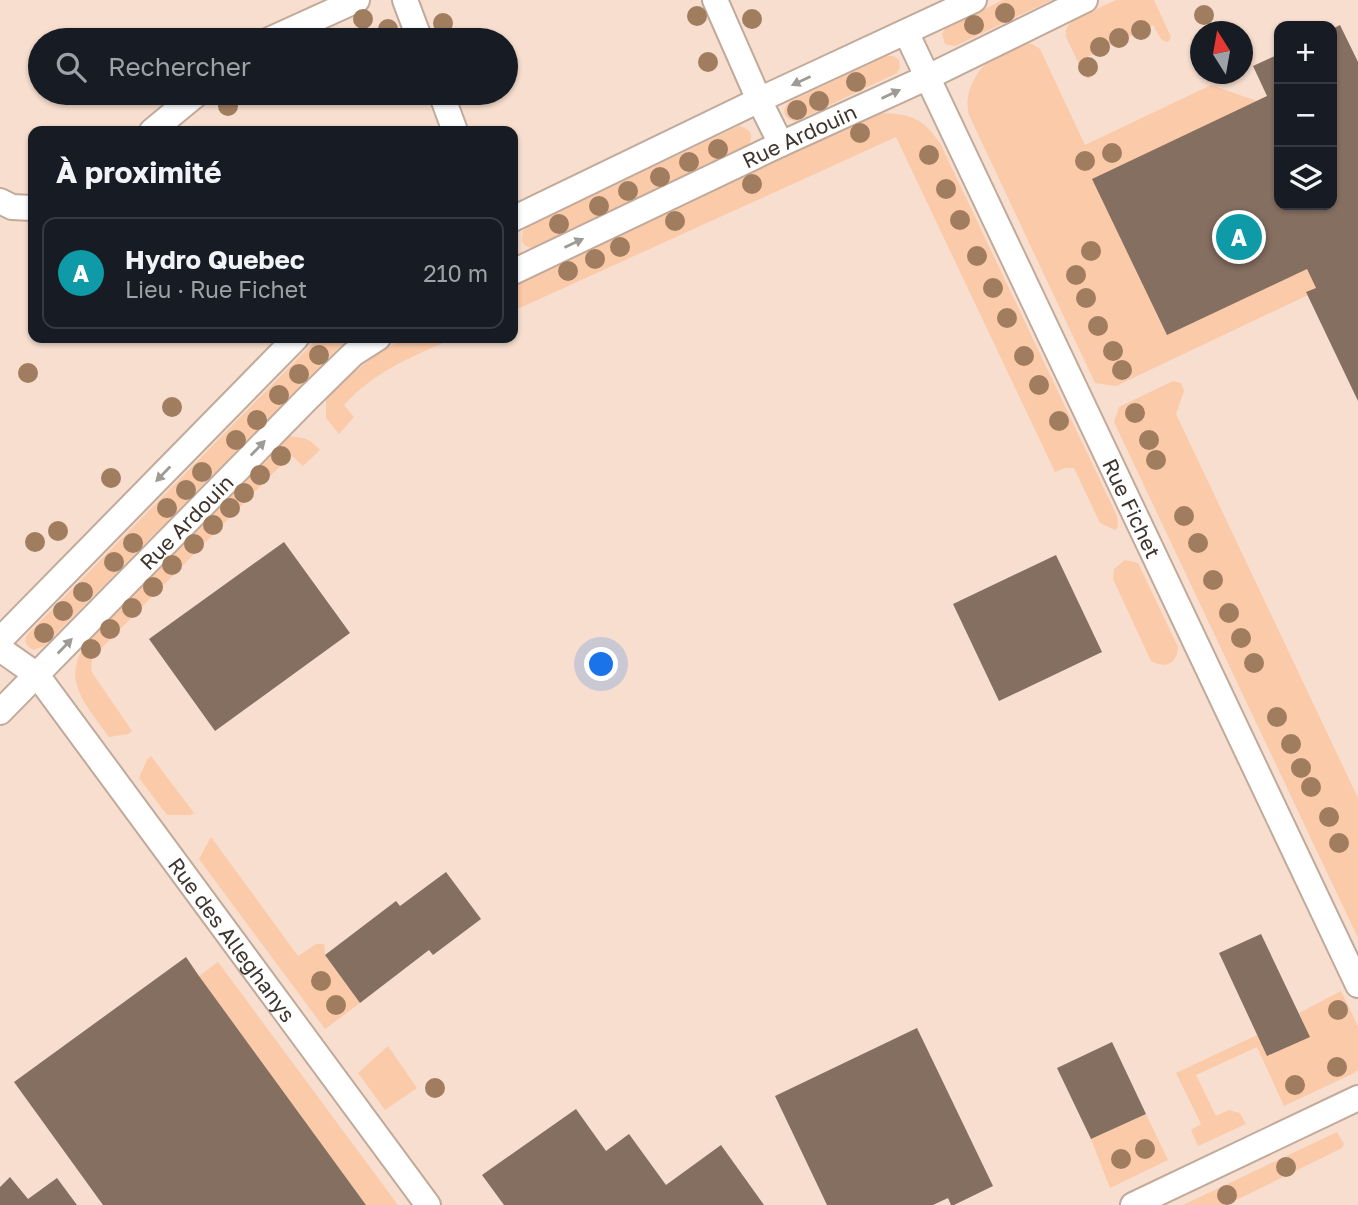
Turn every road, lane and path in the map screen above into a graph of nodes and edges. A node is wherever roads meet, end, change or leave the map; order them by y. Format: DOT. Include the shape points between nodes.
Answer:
graph roads {
  1 [pos="357,0"];
  2 [pos="405,0"];
  3 [pos="715,0"];
  4 [pos="974,0"];
  5 [pos="1085,0"];
  6 [pos="295,28"];
  7 [pos="416,28"];
  8 [pos="906,32"];
  9 [pos="928,77"];
  10 [pos="759,100"];
  11 [pos="183,105"];
  12 [pos="446,105"];
  13 [pos="158,126"];
  14 [pos="454,126"];
  15 [pos="781,144"];
  16 [pos="0,201"];
  17 [pos="28,208"];
  18 [pos="518,217"];
  19 [pos="518,269"];
  20 [pos="291,343"];
  21 [pos="370,343"];
  22 [pos="0,640"];
  23 [pos="0,649"];
  24 [pos="37,674"];
  25 [pos="0,712"];
  26 [pos="1358,985"];
  27 [pos="1358,1098"];
  28 [pos="428,1205"];
  29 [pos="1133,1205"];
  1 -- 6 [label="street"];
  2 -- 7 [label="street"];
  3 -- 10 [label="street"];
  4 -- 8 [label="street"];
  5 -- 9 [label="street, Rue Ardouin"];
  8 -- 9 [label="street, Rue Fichet"];
  8 -- 10 [label="street, one-way"];
  15 -- 9 [label="street, Rue Ardouin, one-way"];
  9 -- 26 [label="street, Rue Fichet"];
  10 -- 15 [label="street"];
  10 -- 18 [label="street"];
  11 -- 13 [label="street"];
  12 -- 14 [label="street"];
  19 -- 15 [label="street, Rue Ardouin, one-way"];
  16 -- 17 [label="street"];
  20 -- 22 [label="street, one-way"];
  24 -- 21 [label="street, Rue Ardouin, one-way" via="307,398"];
  23 -- 24 [label="street, Rue des Alleghanys"];
  24 -- 25 [label="street, Rue Ardouin"];
  24 -- 28 [label="street, Rue des Alleghanys"];
  27 -- 29 [label="street"];
}
